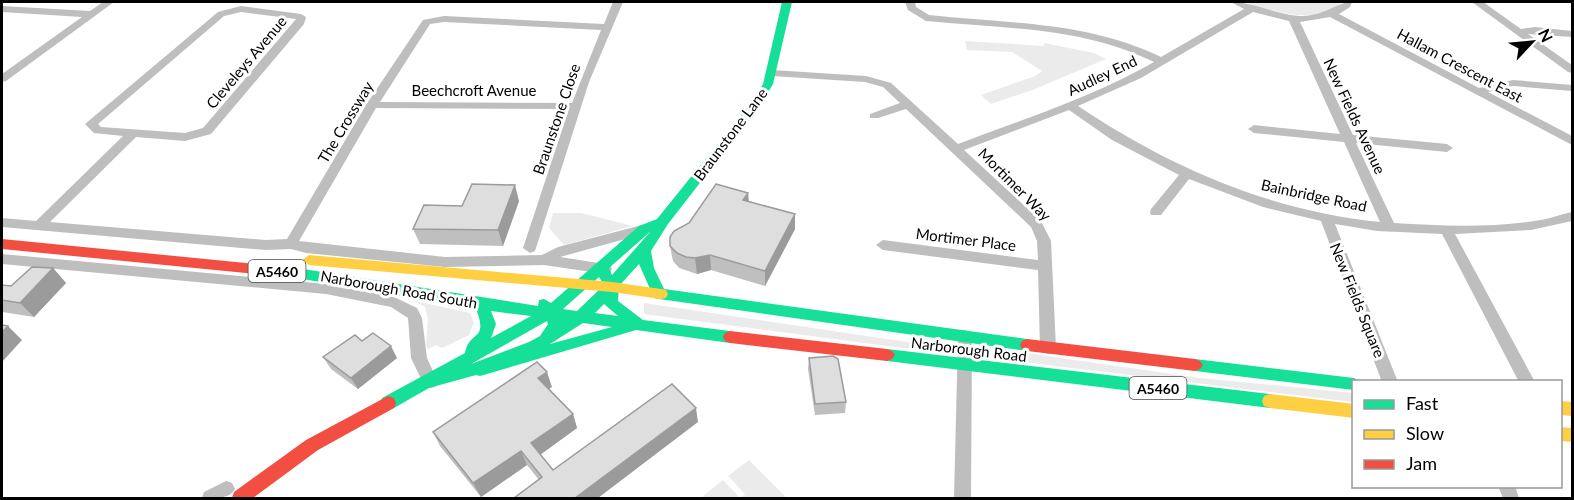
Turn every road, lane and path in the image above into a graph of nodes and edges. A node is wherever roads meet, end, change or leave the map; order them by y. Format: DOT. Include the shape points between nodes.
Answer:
graph roads {
  1 [pos="109,2"];
  2 [pos="618,2"];
  3 [pos="787,2"];
  4 [pos="910,2"];
  5 [pos="1236,2"];
  6 [pos="1347,2"];
  7 [pos="1477,2"];
  8 [pos="2,9"];
  9 [pos="1251,9"];
  10 [pos="90,15"];
  11 [pos="1333,15"];
  12 [pos="1293,18"];
  13 [pos="606,27"];
  14 [pos="1521,32"];
  15 [pos="1572,34"];
  16 [pos="1163,62"];
  17 [pos="1572,70"];
  18 [pos="772,73"];
  19 [pos="2,79"];
  20 [pos="1572,88"];
  21 [pos="1479,92"];
  22 [pos="908,104"];
  23 [pos="372,105"];
  24 [pos="575,106"];
  25 [pos="1070,106"];
  26 [pos="874,116"];
  27 [pos="1254,129"];
  28 [pos="134,133"];
  29 [pos="1350,138"];
  30 [pos="1572,141"];
  31 [pos="1447,147"];
  32 [pos="956,149"];
  33 [pos="1185,174"];
  34 [pos="1156,212"];
  35 [pos="1326,218"];
  36 [pos="1567,219"];
  37 [pos="662,222"];
  38 [pos="2,223"];
  39 [pos="41,224"];
  40 [pos="1389,227"];
  41 [pos="644,229"];
  42 [pos="1572,230"];
  43 [pos="2,231"];
  44 [pos="1447,231"];
  45 [pos="2,244"];
  46 [pos="291,244"];
  47 [pos="884,245"];
  48 [pos="530,248"];
  49 [pos="644,251"];
  50 [pos="395,257"];
  51 [pos="2,259"];
  52 [pos="544,260"];
  53 [pos="1045,266"];
  54 [pos="602,268"];
  55 [pos="428,271"];
  56 [pos="622,273"];
  57 [pos="510,280"];
  58 [pos="584,284"];
  59 [pos="612,287"];
  60 [pos="659,294"];
  61 [pos="481,304"];
  62 [pos="551,312"];
  63 [pos="582,316"];
  64 [pos="639,324"];
  65 [pos="965,336"];
  66 [pos="546,338"];
  67 [pos="1048,348"];
  68 [pos="464,360"];
  69 [pos="964,364"];
  70 [pos="480,369"];
  71 [pos="1390,380"];
  72 [pos="1526,380"];
  73 [pos="429,382"];
  74 [pos="1352,384"];
  75 [pos="1352,411"];
  76 [pos="233,494"];
  77 [pos="210,498"];
  78 [pos="962,498"];
  1 -- 10 [label="street"];
  2 -- 13 [label="street, Braunstone Close"];
  3 -- 18 [label="main road, Braunstone Lane"];
  4 -- 16 [label="street" via="911,8 926,18 1077,30 1127,45"];
  5 -- 9 [label="street"];
  6 -- 11 [label="street"];
  7 -- 14 [label="street"];
  8 -- 10 [label="street"];
  9 -- 12 [label="street"];
  9 -- 16 [label="street, Audley End"];
  10 -- 19 [label="street"];
  11 -- 12 [label="street"];
  11 -- 21 [label="street, Hallam Crescent East"];
  12 -- 29 [label="street, New Fields Avenue"];
  13 -- 23 [label="street, The Crossway" via="432,20 424,25"];
  13 -- 24 [label="street, Braunstone Close"];
  14 -- 15 [label="street"];
  14 -- 17 [label="street"];
  16 -- 25 [label="street, Audley End"];
  18 -- 22 [label="street, Mortimer Way" via="877,80"];
  18 -- 37 [label="main road, Braunstone Lane" via="758,100"];
  20 -- 21 [label="street" via="1511,82"];
  21 -- 30 [label="street, Hallam Crescent East"];
  22 -- 26 [label="street"];
  22 -- 32 [label="street, Mortimer Way"];
  23 -- 24 [label="street, Beechcroft Avenue"];
  23 -- 46 [label="street, The Crossway"];
  24 -- 48 [label="street, Braunstone Close"];
  25 -- 32 [label="street, Audley End"];
  25 -- 33 [label="street, Bainbridge Road" via="1126,144"];
  27 -- 29 [label="street"];
  28 -- 28 [label="street, Cleveleys Avenue" via="98,130 92,124 221,14 241,9 301,17 207,131 185,137"];
  28 -- 39 [label="street"];
  29 -- 31 [label="street"];
  29 -- 40 [label="street, New Fields Avenue"];
  32 -- 53 [label="street, Mortimer Way" via="1041,230"];
  33 -- 34 [label="street"];
  33 -- 35 [label="street, Bainbridge Road" via="1230,192"];
  35 -- 40 [label="street, Bainbridge Road"];
  35 -- 71 [label="street, New Fields Square"];
  36 -- 42 [label="street"];
  36 -- 44 [label="street, Bainbridge Road"];
  37 -- 41 [label="main road"];
  37 -- 49 [label="main road, Braunstone Lane" via="658,236"];
  38 -- 39 [label="street, Narborough Road South"];
  39 -- 46 [label="street, Narborough Road South"];
  40 -- 44 [label="street, Bainbridge Road"];
  41 -- 52 [label="street, Narborough Road South" via="558,252"];
  41 -- 54 [label="main road"];
  43 -- 55 [label="main road, Narborough Road South / A5460"];
  44 -- 72 [label="street"];
  45 -- 61 [label="main road, Narborough Road South / A5460" via="320,275"];
  46 -- 50 [label="street, Narborough Road South"];
  47 -- 53 [label="street, Mortimer Place"];
  49 -- 56 [label="main road, Braunstone Lane"];
  49 -- 60 [label="main road" via="646,268"];
  50 -- 52 [label="street, Narborough Road South" via="465,262"];
  50 -- 55 [label="street, Narborough Road South"];
  51 -- 73 [label="street, Narborough Road South" via="326,289 394,302 415,318 419,358"];
  52 -- 54 [label="street, Narborough Road South"];
  53 -- 67 [label="street, Mortimer Way"];
  54 -- 56 [label="street, Narborough Road South"];
  54 -- 58 [label="main road"];
  54 -- 59 [label="main road"];
  55 -- 57 [label="main road, Narborough Road South / A5460"];
  56 -- 59 [label="main road, Braunstone Lane"];
  57 -- 58 [label="main road, Narborough Road South / A5460"];
  57 -- 62 [label="main road"];
  58 -- 59 [label="main road, Narborough Road South / A5460"];
  58 -- 62 [label="main road"];
  59 -- 60 [label="main road, Narborough Road / A5460"];
  59 -- 63 [label="main road, Braunstone Lane"];
  59 -- 64 [label="main road" via="613,306"];
  60 -- 65 [label="main road, Narborough Road / A5460"];
  61 -- 62 [label="main road, Narborough Road South / A5460"];
  61 -- 68 [label="main road" via="489,317 488,332"];
  62 -- 63 [label="main road, Narborough Road South / A5460"];
  62 -- 66 [label="main road" via="556,324"];
  62 -- 68 [label="main road"];
  63 -- 64 [label="main road, Narborough Road / A5460"];
  63 -- 66 [label="main road, Braunstone Lane"];
  64 -- 69 [label="main road, Narborough Road / A5460"];
  64 -- 70 [label="main road"];
  65 -- 67 [label="main road, Narborough Road / A5460"];
  65 -- 69 [label="street"];
  66 -- 70 [label="main road, Braunstone Lane"];
  67 -- 74 [label="main road, Narborough Road / A5460"];
  68 -- 73 [label="main road"];
  69 -- 75 [label="main road, Narborough Road / A5460"];
  69 -- 78 [label="street"];
  70 -- 73 [label="main road"];
  73 -- 76 [label="main road" via="365,414"];
  76 -- 77 [label="street"];
}
